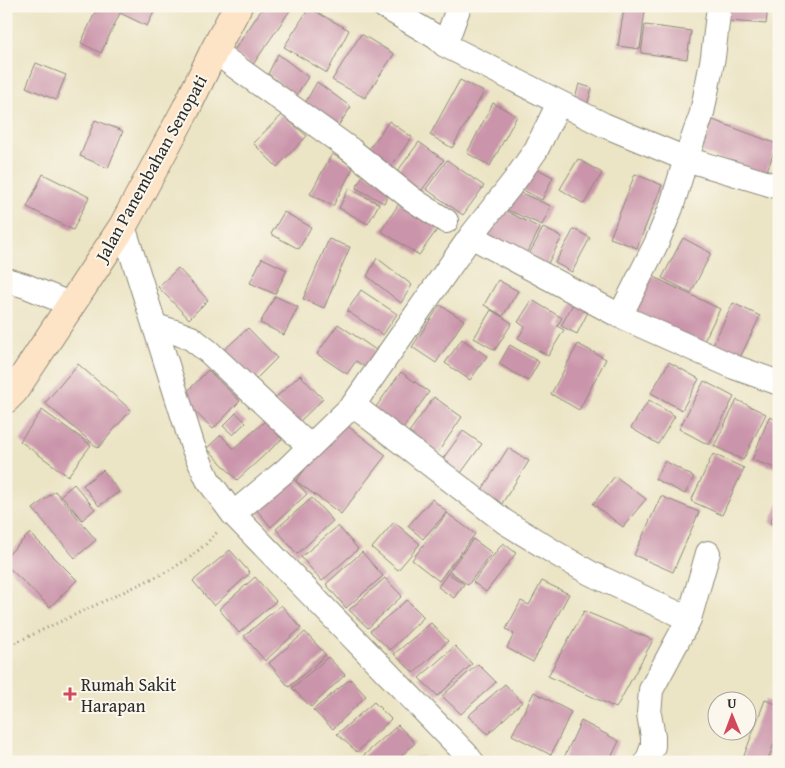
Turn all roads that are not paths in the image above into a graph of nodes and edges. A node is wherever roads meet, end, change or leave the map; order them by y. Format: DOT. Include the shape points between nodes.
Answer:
graph roads {
  1 [pos="238,6"];
  2 [pos="384,6"];
  3 [pos="459,6"];
  4 [pos="719,6"];
  5 [pos="445,45"];
  6 [pos="214,51"];
  7 [pos="559,103"];
  8 [pos="686,159"];
  9 [pos="779,186"];
  10 [pos="446,221"];
  11 [pos="123,226"];
  12 [pos="471,236"];
  13 [pos="6,280"];
  14 [pos="72,305"];
  15 [pos="620,316"];
  16 [pos="155,326"];
  17 [pos="779,383"];
  18 [pos="6,399"];
  19 [pos="353,405"];
  20 [pos="309,446"];
  21 [pos="233,514"];
  22 [pos="708,553"];
  23 [pos="689,619"];
  24 [pos="474,759"];
  25 [pos="647,762"];
  1 -- 6 [label="main road, Jalan Panembahan Senopati"];
  2 -- 5 [label="street"];
  3 -- 5 [label="street"];
  4 -- 8 [label="street" via="702,113"];
  5 -- 7 [label="street"];
  6 -- 10 [label="street"];
  6 -- 11 [label="main road, Jalan Panembahan Senopati"];
  7 -- 8 [label="street" via="604,126"];
  7 -- 12 [label="street" via="536,150"];
  8 -- 9 [label="street"];
  8 -- 15 [label="street" via="657,242"];
  11 -- 14 [label="main road, Jalan Panembahan Senopati"];
  11 -- 16 [label="street"];
  12 -- 15 [label="street"];
  12 -- 19 [label="street"];
  13 -- 14 [label="street"];
  14 -- 18 [label="main road, Jalan Panembahan Senopati"];
  15 -- 17 [label="street" via="734,367"];
  16 -- 20 [label="street" via="191,338 209,352"];
  16 -- 21 [label="street" via="194,447 208,480"];
  19 -- 20 [label="street"];
  19 -- 23 [label="street" via="512,526 590,573"];
  20 -- 21 [label="street" via="286,470"];
  21 -- 24 [label="street"];
  22 -- 23 [label="street"];
  23 -- 25 [label="street" via="651,690 649,714 653,746"];
}
